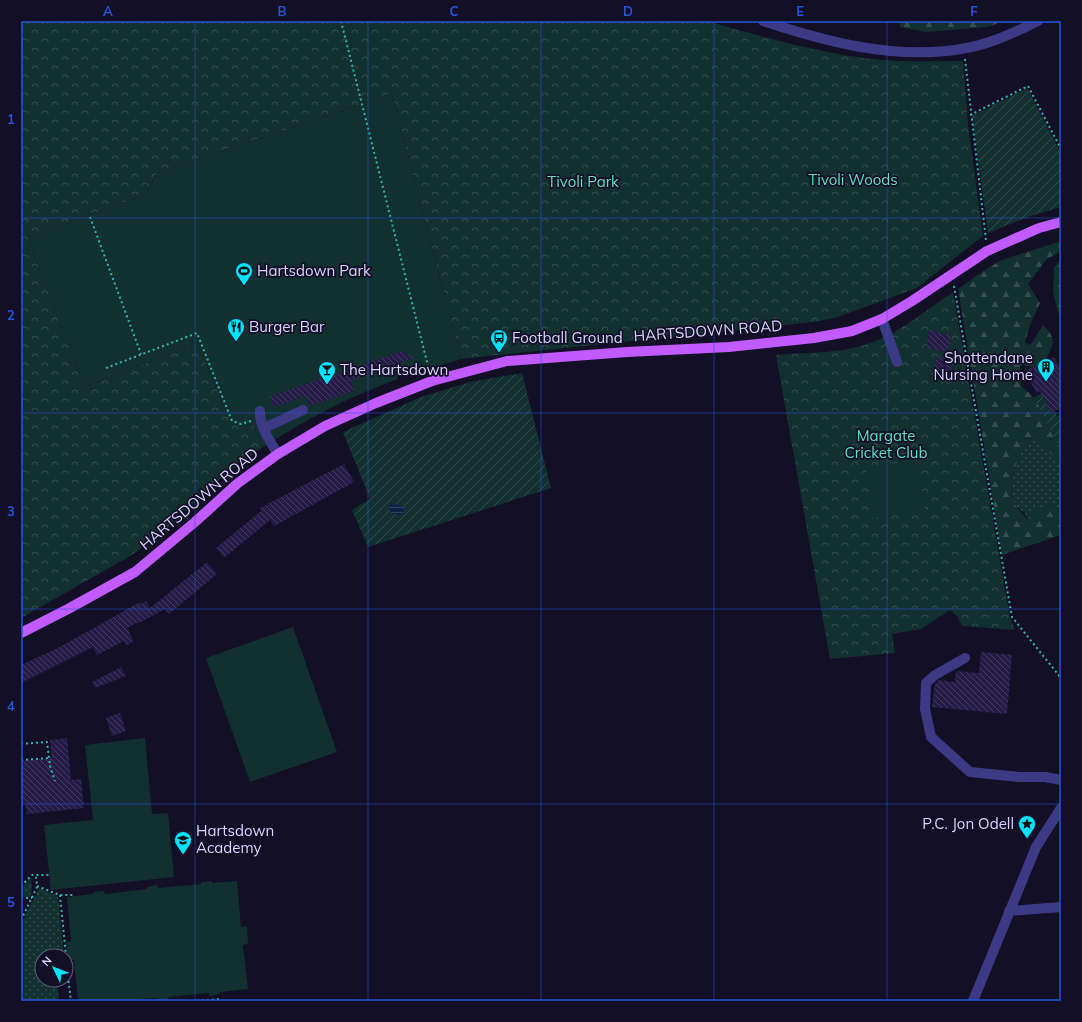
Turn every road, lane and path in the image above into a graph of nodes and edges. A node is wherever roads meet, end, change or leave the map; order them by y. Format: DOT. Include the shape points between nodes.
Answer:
graph roads {
  1 [pos="341,21"];
  2 [pos="763,21"];
  3 [pos="1038,21"];
  4 [pos="962,49"];
  5 [pos="970,115"];
  6 [pos="1061,149"];
  7 [pos="90,217"];
  8 [pos="1061,222"];
  9 [pos="987,251"];
  10 [pos="952,274"];
  11 [pos="882,319"];
  12 [pos="141,354"];
  13 [pos="896,362"];
  14 [pos="106,368"];
  15 [pos="432,381"];
  16 [pos="303,410"];
  17 [pos="260,415"];
  18 [pos="264,428"];
  19 [pos="278,454"];
  20 [pos="21,633"];
  21 [pos="965,658"];
  22 [pos="1061,678"];
  23 [pos="21,744"];
  24 [pos="49,758"];
  25 [pos="21,760"];
  26 [pos="1061,780"];
  27 [pos="55,781"];
  28 [pos="1061,808"];
  29 [pos="36,875"];
  30 [pos="49,875"];
  31 [pos="21,886"];
  32 [pos="37,886"];
  33 [pos="60,895"];
  34 [pos="73,895"];
  35 [pos="21,898"];
  36 [pos="32,898"];
  37 [pos="1061,907"];
  38 [pos="1009,911"];
  39 [pos="21,919"];
  40 [pos="65,948"];
  41 [pos="69,988"];
  42 [pos="220,999"];
  43 [pos="70,1001"];
  44 [pos="197,1001"];
  45 [pos="973,1001"];
  1 -- 15 [label="path"];
  2 -- 4 [label="street" via="857,47 898,53"];
  3 -- 4 [label="street" via="1003,38"];
  4 -- 5 [label="path" via="966,61"];
  5 -- 6 [label="path" via="1028,86"];
  5 -- 9 [label="path"];
  7 -- 12 [label="path"];
  8 -- 9 [label="main road, HARTSDOWN ROAD" via="1039,228"];
  9 -- 10 [label="main road, HARTSDOWN ROAD"];
  10 -- 11 [label="main road, HARTSDOWN ROAD"];
  10 -- 22 [label="path" via="1012,617"];
  11 -- 13 [label="street"];
  11 -- 15 [label="main road, HARTSDOWN ROAD" via="852,331 814,338 729,347 507,361"];
  12 -- 14 [label="path"];
  12 -- 17 [label="path" via="197,333 232,421 241,424"];
  15 -- 19 [label="main road, HARTSDOWN ROAD" via="376,402 325,426"];
  16 -- 18 [label="street"];
  17 -- 18 [label="street"];
  18 -- 19 [label="street"];
  19 -- 20 [label="main road, HARTSDOWN ROAD" via="238,483 135,572"];
  21 -- 26 [label="street" via="934,675 926,683 925,708 930,737 970,772"];
  23 -- 24 [label="path" via="47,742"];
  24 -- 25 [label="path"];
  24 -- 27 [label="path"];
  28 -- 38 [label="street" via="1036,847"];
  29 -- 30 [label="path"];
  29 -- 31 [label="path" via="32,875"];
  29 -- 32 [label="path"];
  32 -- 33 [label="path"];
  32 -- 36 [label="path"];
  33 -- 34 [label="path"];
  33 -- 40 [label="path"];
  35 -- 36 [label="path"];
  36 -- 39 [label="path"];
  37 -- 38 [label="street"];
  38 -- 45 [label="street"];
  41 -- 43 [label="path"];
  42 -- 44 [label="path"];
}
